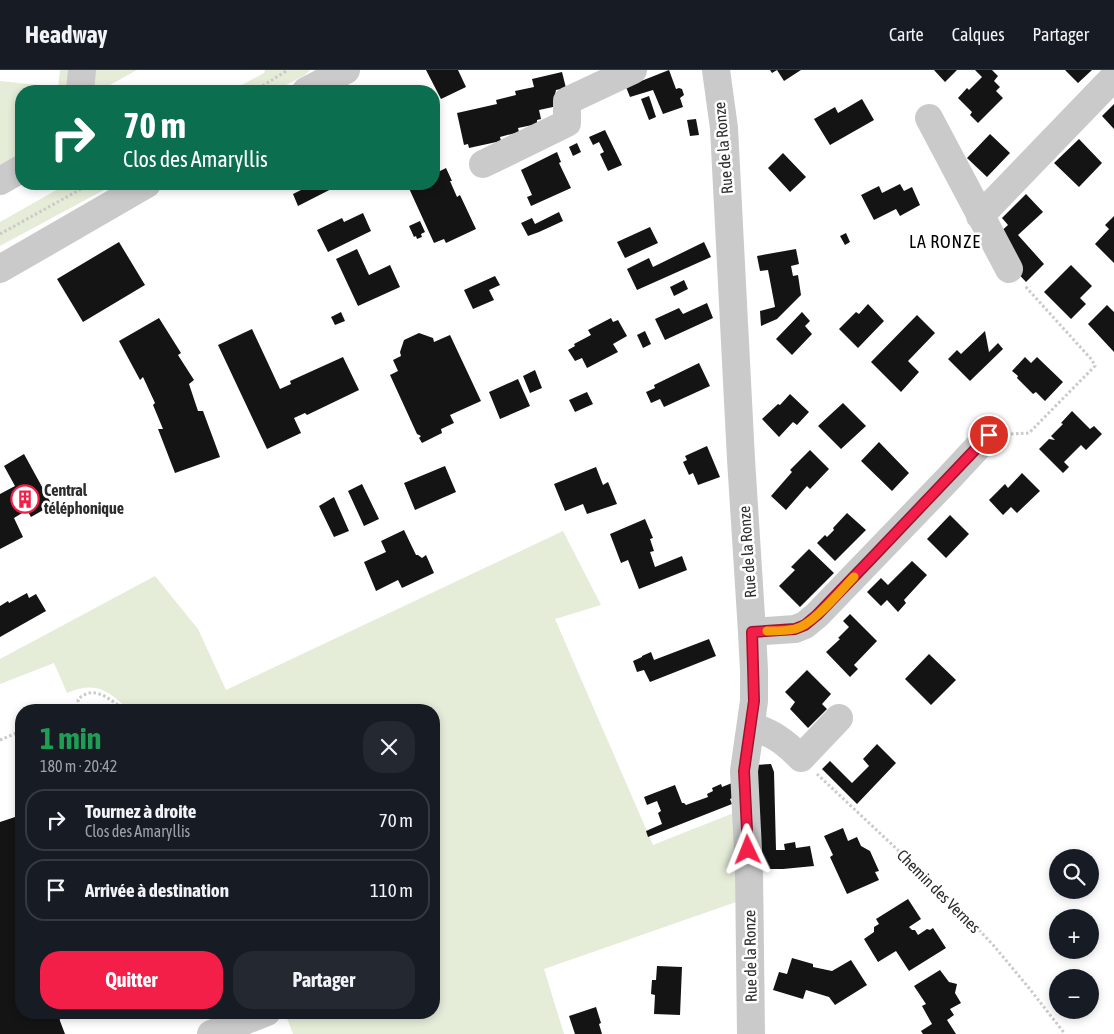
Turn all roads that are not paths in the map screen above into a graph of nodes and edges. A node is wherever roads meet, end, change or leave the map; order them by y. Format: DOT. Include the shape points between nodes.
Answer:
graph roads {
  1 [pos="82,70"];
  2 [pos="346,70"];
  3 [pos="633,70"];
  4 [pos="716,70"];
  5 [pos="1114,77"];
  6 [pos="319,81"];
  7 [pos="81,85"];
  8 [pos="929,118"];
  9 [pos="483,164"];
  10 [pos="15,172"];
  11 [pos="0,181"];
  12 [pos="137,190"];
  13 [pos="980,216"];
  14 [pos="0,269"];
  15 [pos="1009,269"];
  16 [pos="989,435"];
  17 [pos="752,632"];
  18 [pos="839,718"];
  19 [pos="751,726"];
  20 [pos="249,1019"];
  21 [pos="211,1034"];
  22 [pos="752,1034"];
  1 -- 7 [label="street"];
  2 -- 6 [label="street"];
  3 -- 9 [label="street" via="567,101 567,123"];
  4 -- 17 [label="street, Rue de la Ronze" via="724,128"];
  5 -- 13 [label="street"];
  8 -- 13 [label="street"];
  10 -- 11 [label="street"];
  12 -- 14 [label="street"];
  13 -- 15 [label="street"];
  16 -- 17 [label="street" via="805,625 795,629"];
  17 -- 19 [label="street, Rue de la Ronze" via="754,701"];
  18 -- 19 [label="street" via="801,758 768,732"];
  19 -- 22 [label="street, Rue de la Ronze" via="744,771"];
  20 -- 21 [label="street"];
}
